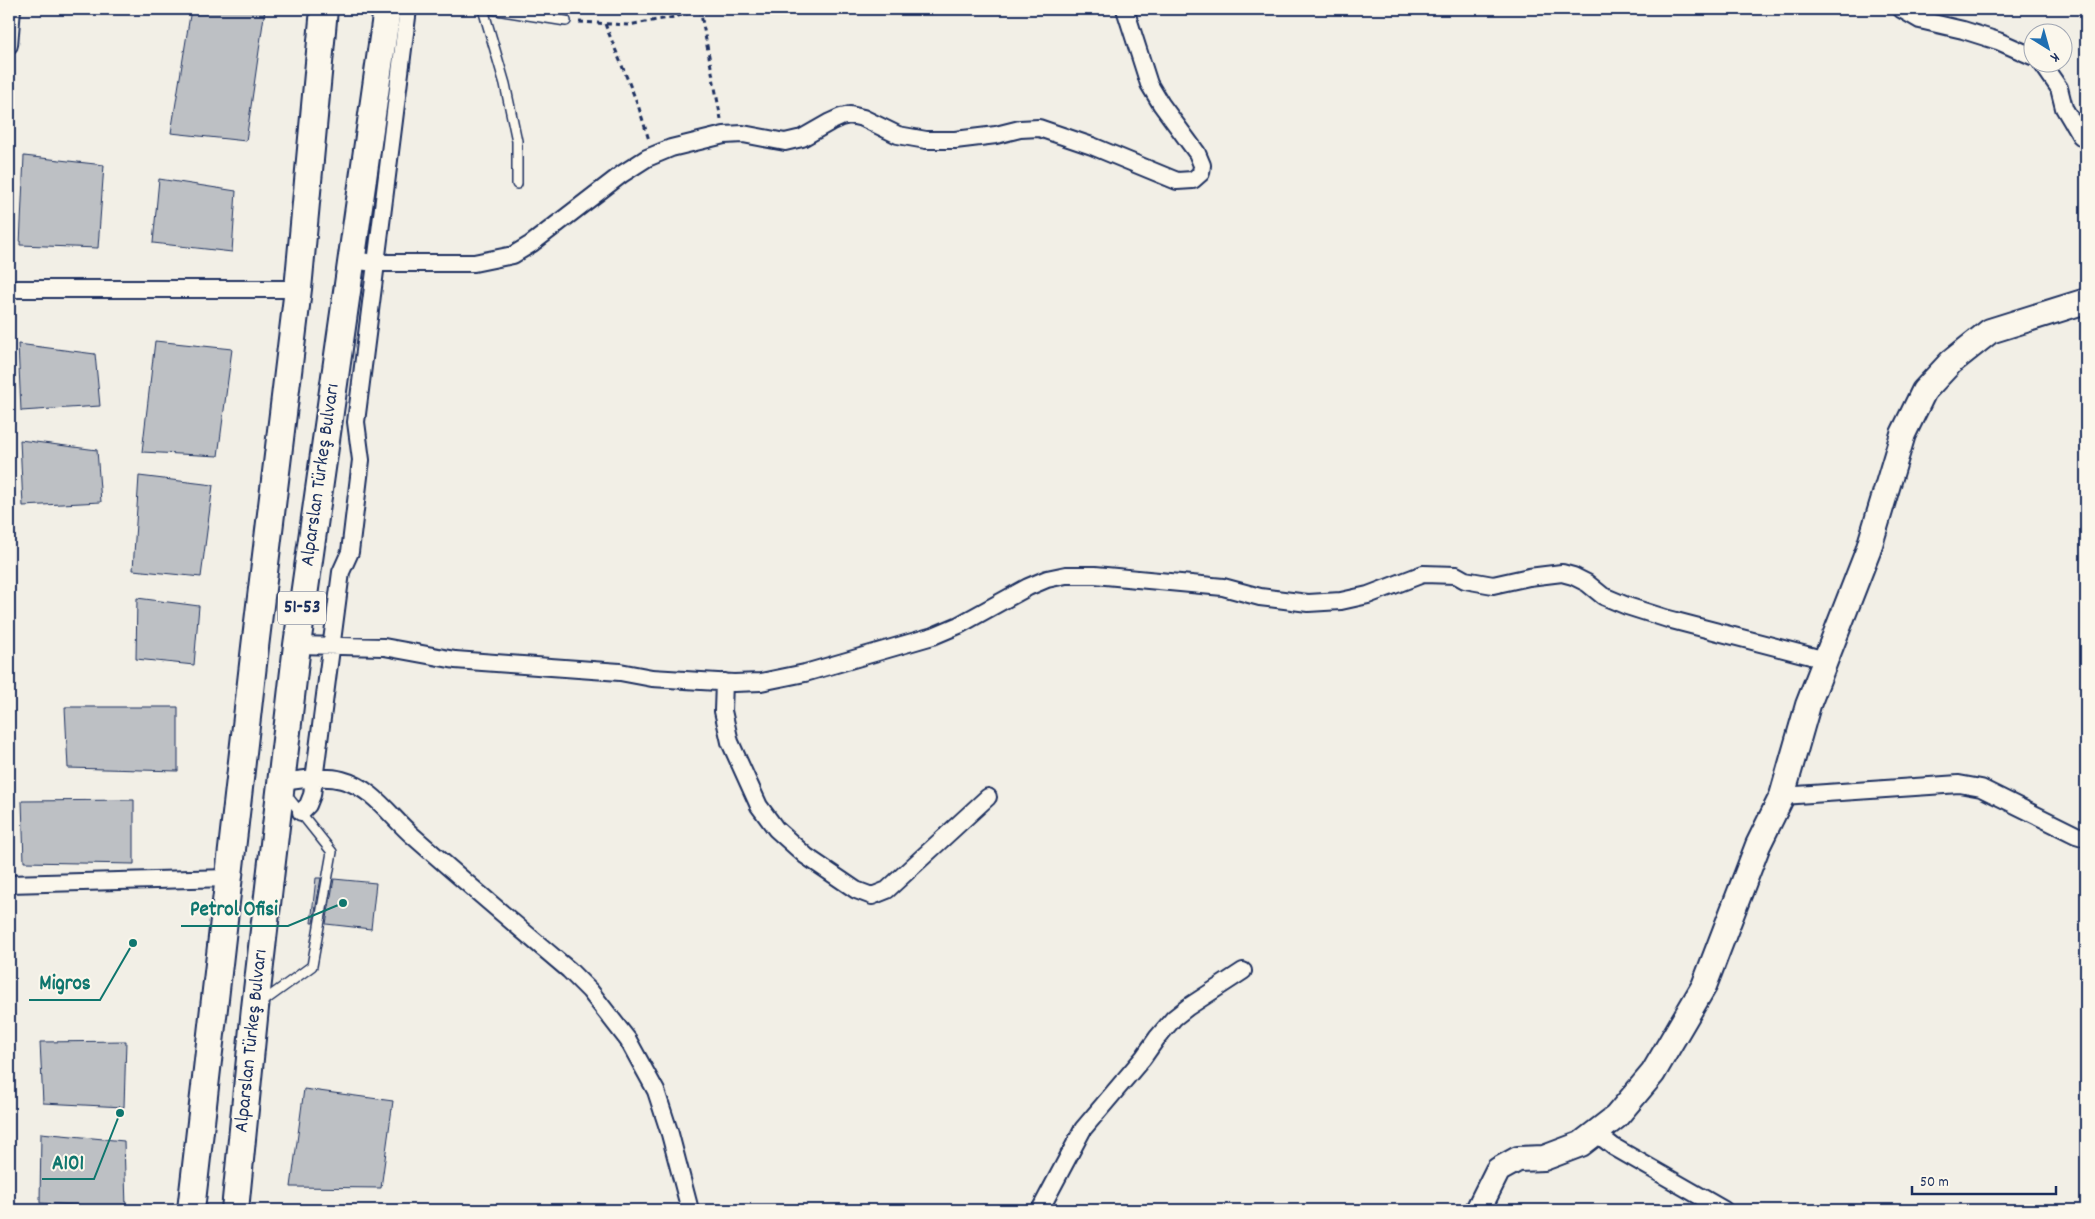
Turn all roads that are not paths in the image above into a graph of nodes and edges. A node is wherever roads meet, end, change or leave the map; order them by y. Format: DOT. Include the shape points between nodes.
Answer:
graph roads {
  1 [pos="12,9"];
  2 [pos="324,9"];
  3 [pos="387,9"];
  4 [pos="408,9"];
  5 [pos="484,9"];
  6 [pos="490,9"];
  7 [pos="1125,9"];
  8 [pos="1901,9"];
  9 [pos="566,21"];
  10 [pos="9,45"];
  11 [pos="2022,52"];
  12 [pos="2048,72"];
  13 [pos="2086,140"];
  14 [pos="517,184"];
  15 [pos="363,261"];
  16 [pos="9,289"];
  17 [pos="298,289"];
  18 [pos="2086,301"];
  19 [pos="296,645"];
  20 [pos="330,645"];
  21 [pos="1826,660"];
  22 [pos="724,682"];
  23 [pos="315,779"];
  24 [pos="280,785"];
  25 [pos="1782,796"];
  26 [pos="988,797"];
  27 [pos="301,812"];
  28 [pos="2086,838"];
  29 [pos="228,878"];
  30 [pos="9,884"];
  31 [pos="1242,971"];
  32 [pos="255,1008"];
  33 [pos="1596,1133"];
  34 [pos="191,1210"];
  35 [pos="234,1210"];
  36 [pos="690,1210"];
  37 [pos="1040,1210"];
  38 [pos="1478,1210"];
  39 [pos="1724,1210"];
  1 -- 10 [label="street"];
  2 -- 17 [label="main road, Alparslan Türkeş Bulvarı / 51-53"];
  3 -- 15 [label="main road, Alparslan Türkeş Bulvarı / 51-53"];
  4 -- 15 [label="street"];
  5 -- 14 [label="lane" via="517,141"];
  6 -- 9 [label="lane"];
  7 -- 15 [label="street" via="1149,84 1202,164 1201,174 1193,180 1177,181 1039,128 955,140 926,140 898,135 850,115 802,138 785,142 743,134 724,135 671,148 622,174 512,255 474,263"];
  8 -- 11 [label="street" via="1920,20 1963,30"];
  12 -- 13 [label="street" via="2059,88 2064,108"];
  15 -- 19 [label="main road, Alparslan Türkeş Bulvarı / 51-53"];
  15 -- 20 [label="street" via="356,422 361,460 350,552 341,572"];
  16 -- 17 [label="street"];
  17 -- 29 [label="main road, Alparslan Türkeş Bulvarı / 51-53"];
  18 -- 21 [label="street" via="1990,332 1951,362 1924,391 1903,434 1868,551"];
  19 -- 20 [label="street"];
  19 -- 24 [label="main road, Alparslan Türkeş Bulvarı / 51-53"];
  20 -- 22 [label="street" via="384,647 455,660"];
  20 -- 23 [label="street"];
  21 -- 22 [label="street" via="1627,606 1562,573 1493,584 1456,575 1423,574 1341,601 1308,602 1260,597 1223,587 1066,575 1028,587 933,636 780,679"];
  21 -- 25 [label="street" via="1808,705"];
  22 -- 26 [label="street" via="723,712 730,742 760,806 776,828 806,856 856,890 872,896 887,890"];
  23 -- 24 [label="street"];
  23 -- 27 [label="street" via="308,805"];
  23 -- 36 [label="street" via="343,780 378,800 410,834 590,991 628,1040 656,1091"];
  24 -- 27 [label="lane"];
  24 -- 32 [label="main road, Alparslan Türkeş Bulvarı / 51-53"];
  25 -- 28 [label="street" via="1959,784 1981,788"];
  25 -- 33 [label="street" via="1758,845 1704,986 1653,1073 1616,1117"];
  27 -- 32 [label="lane" via="332,852 312,966"];
  29 -- 30 [label="street"];
  29 -- 34 [label="main road, Alparslan Türkeş Bulvarı / 51-53"];
  31 -- 37 [label="street" via="1188,1007 1163,1032 1083,1129"];
  32 -- 35 [label="main road, Alparslan Türkeş Bulvarı / 51-53"];
  33 -- 38 [label="street" via="1581,1144 1544,1158 1518,1159 1498,1170"];
  33 -- 39 [label="street" via="1614,1147"];
}
